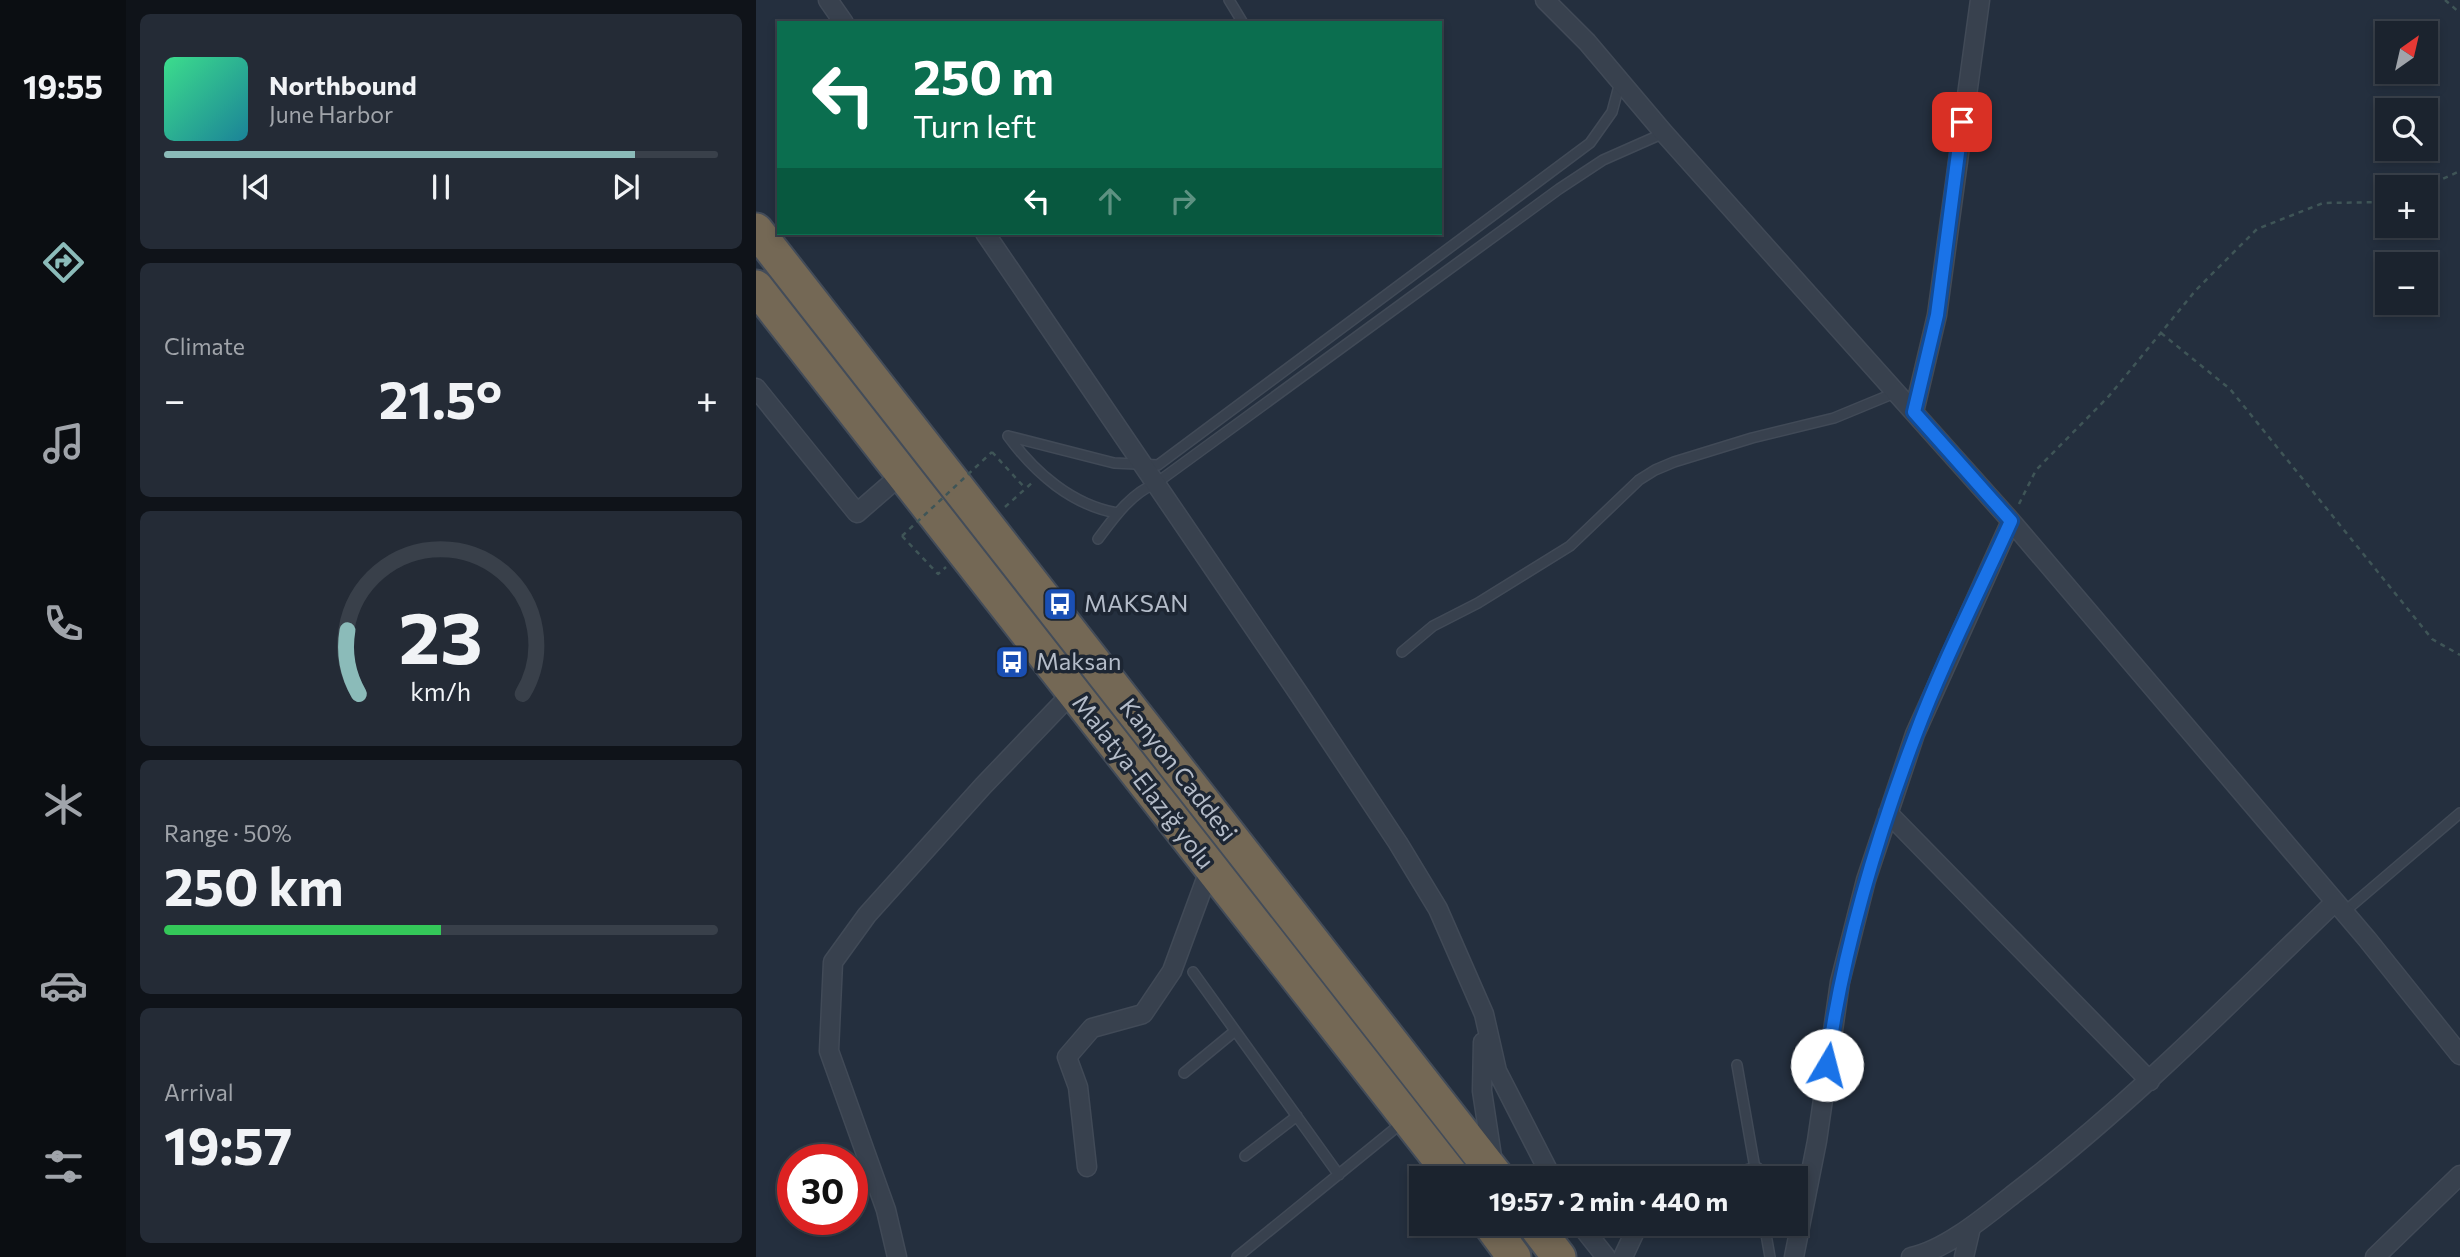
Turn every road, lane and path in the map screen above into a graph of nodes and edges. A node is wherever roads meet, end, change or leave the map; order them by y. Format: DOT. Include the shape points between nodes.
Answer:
graph roads {
  1 [pos="828,0"];
  2 [pos="1229,0"];
  3 [pos="1545,0"];
  4 [pos="1980,0"];
  5 [pos="2445,0"];
  6 [pos="2460,13"];
  7 [pos="843,21"];
  8 [pos="1242,21"];
  9 [pos="1620,81"];
  10 [pos="1664,133"];
  11 [pos="2460,171"];
  12 [pos="2438,181"];
  13 [pos="2375,202"];
  14 [pos="756,230"];
  15 [pos="986,235"];
  16 [pos="756,287"];
  17 [pos="2161,333"];
  18 [pos="756,388"];
  19 [pos="1897,392"];
  20 [pos="1914,412"];
  21 [pos="1142,465"];
  22 [pos="902,474"];
  23 [pos="1041,474"];
  24 [pos="1155,484"];
  25 [pos="1026,489"];
  26 [pos="1117,513"];
  27 [pos="2011,521"];
  28 [pos="986,525"];
  29 [pos="1098,539"];
  30 [pos="938,575"];
  31 [pos="1402,652"];
  32 [pos="2460,655"];
  33 [pos="1073,692"];
  34 [pos="1888,813"];
  35 [pos="2460,813"];
  36 [pos="1210,868"];
  37 [pos="2340,907"];
  38 [pos="1192,972"];
  39 [pos="1484,1014"];
  40 [pos="1235,1031"];
  41 [pos="2460,1055"];
  42 [pos="1738,1065"];
  43 [pos="1184,1073"];
  44 [pos="2150,1081"];
  45 [pos="1297,1116"];
  46 [pos="1407,1118"];
  47 [pos="1245,1156"];
  48 [pos="1445,1166"];
  49 [pos="1489,1166"];
  50 [pos="1495,1166"];
  51 [pos="1546,1166"];
  52 [pos="1755,1166"];
  53 [pos="1087,1167"];
  54 [pos="1339,1175"];
  55 [pos="2460,1175"];
  56 [pos="1971,1227"];
  57 [pos="1499,1236"];
  58 [pos="1543,1236"];
  59 [pos="1589,1236"];
  60 [pos="1633,1236"];
  61 [pos="1767,1236"];
  62 [pos="897,1257"];
  63 [pos="1237,1257"];
  64 [pos="1514,1257"];
  65 [pos="1559,1257"];
  66 [pos="1606,1257"];
  67 [pos="1623,1257"];
  68 [pos="1770,1257"];
  69 [pos="1794,1257"];
  70 [pos="1911,1257"];
  71 [pos="1964,1257"];
  72 [pos="2375,1257"];
  1 -- 7 [label="street"];
  2 -- 8 [label="lane"];
  3 -- 9 [label="street"];
  4 -- 20 [label="street" via="1937,315"];
  5 -- 6 [label="path"];
  9 -- 10 [label="street"];
  9 -- 21 [label="lane" via="1612,113 1590,143 1158,465"];
  10 -- 19 [label="street"];
  10 -- 24 [label="lane" via="1603,160 1559,189"];
  11 -- 12 [label="path"];
  13 -- 17 [label="path" via="2323,203 2257,229"];
  14 -- 28 [label="highway, Kanyon Caddesi"];
  15 -- 21 [label="street"];
  16 -- 22 [label="highway, Malatya-Elazığ yolu"];
  17 -- 27 [label="path" via="2109,396 2036,470"];
  17 -- 32 [label="path" via="2230,389 2432,639"];
  18 -- 22 [label="street" via="857,513"];
  19 -- 20 [label="street"];
  19 -- 31 [label="lane" via="1834,418 1752,438 1655,470 1570,546 1433,625"];
  20 -- 27 [label="street"];
  21 -- 23 [label="lane" via="1114,463 1008,436"];
  21 -- 24 [label="street"];
  22 -- 33 [label="highway, Malatya-Elazığ yolu"];
  23 -- 25 [label="path"];
  23 -- 26 [label="lane" via="1083,503"];
  24 -- 26 [label="lane"];
  24 -- 39 [label="street" via="1398,843 1437,909"];
  25 -- 28 [label="path"];
  25 -- 30 [label="path, bridge" via="992,452 902,536"];
  26 -- 29 [label="lane"];
  27 -- 34 [label="street" via="1915,734"];
  27 -- 37 [label="street"];
  28 -- 49 [label="highway, Kanyon Caddesi"];
  33 -- 36 [label="highway, Malatya-Elazığ yolu"];
  33 -- 62 [label="street" via="867,915 833,962 829,1051 886,1210"];
  34 -- 44 [label="street"];
  34 -- 69 [label="street" via="1840,982 1817,1141"];
  35 -- 37 [label="lane"];
  36 -- 46 [label="highway, Malatya-Elazığ yolu"];
  36 -- 53 [label="street" via="1172,971 1143,1014 1092,1028 1067,1057 1078,1087"];
  37 -- 41 [label="street"];
  37 -- 44 [label="street"];
  38 -- 40 [label="lane"];
  39 -- 50 [label="street" via="1482,1091"];
  39 -- 51 [label="street" via="1497,1071"];
  40 -- 43 [label="lane"];
  40 -- 45 [label="lane"];
  42 -- 52 [label="lane"];
  44 -- 56 [label="street"];
  45 -- 47 [label="lane"];
  45 -- 54 [label="lane"];
  46 -- 48 [label="highway, Malatya-Elazığ yolu"];
  46 -- 54 [label="lane"];
  54 -- 63 [label="lane"];
  55 -- 72 [label="street"];
  56 -- 70 [label="street"];
  56 -- 71 [label="street"];
  57 -- 64 [label="highway"];
  58 -- 65 [label="highway"];
  59 -- 66 [label="street"];
  60 -- 67 [label="street"];
  61 -- 68 [label="lane"];
}
